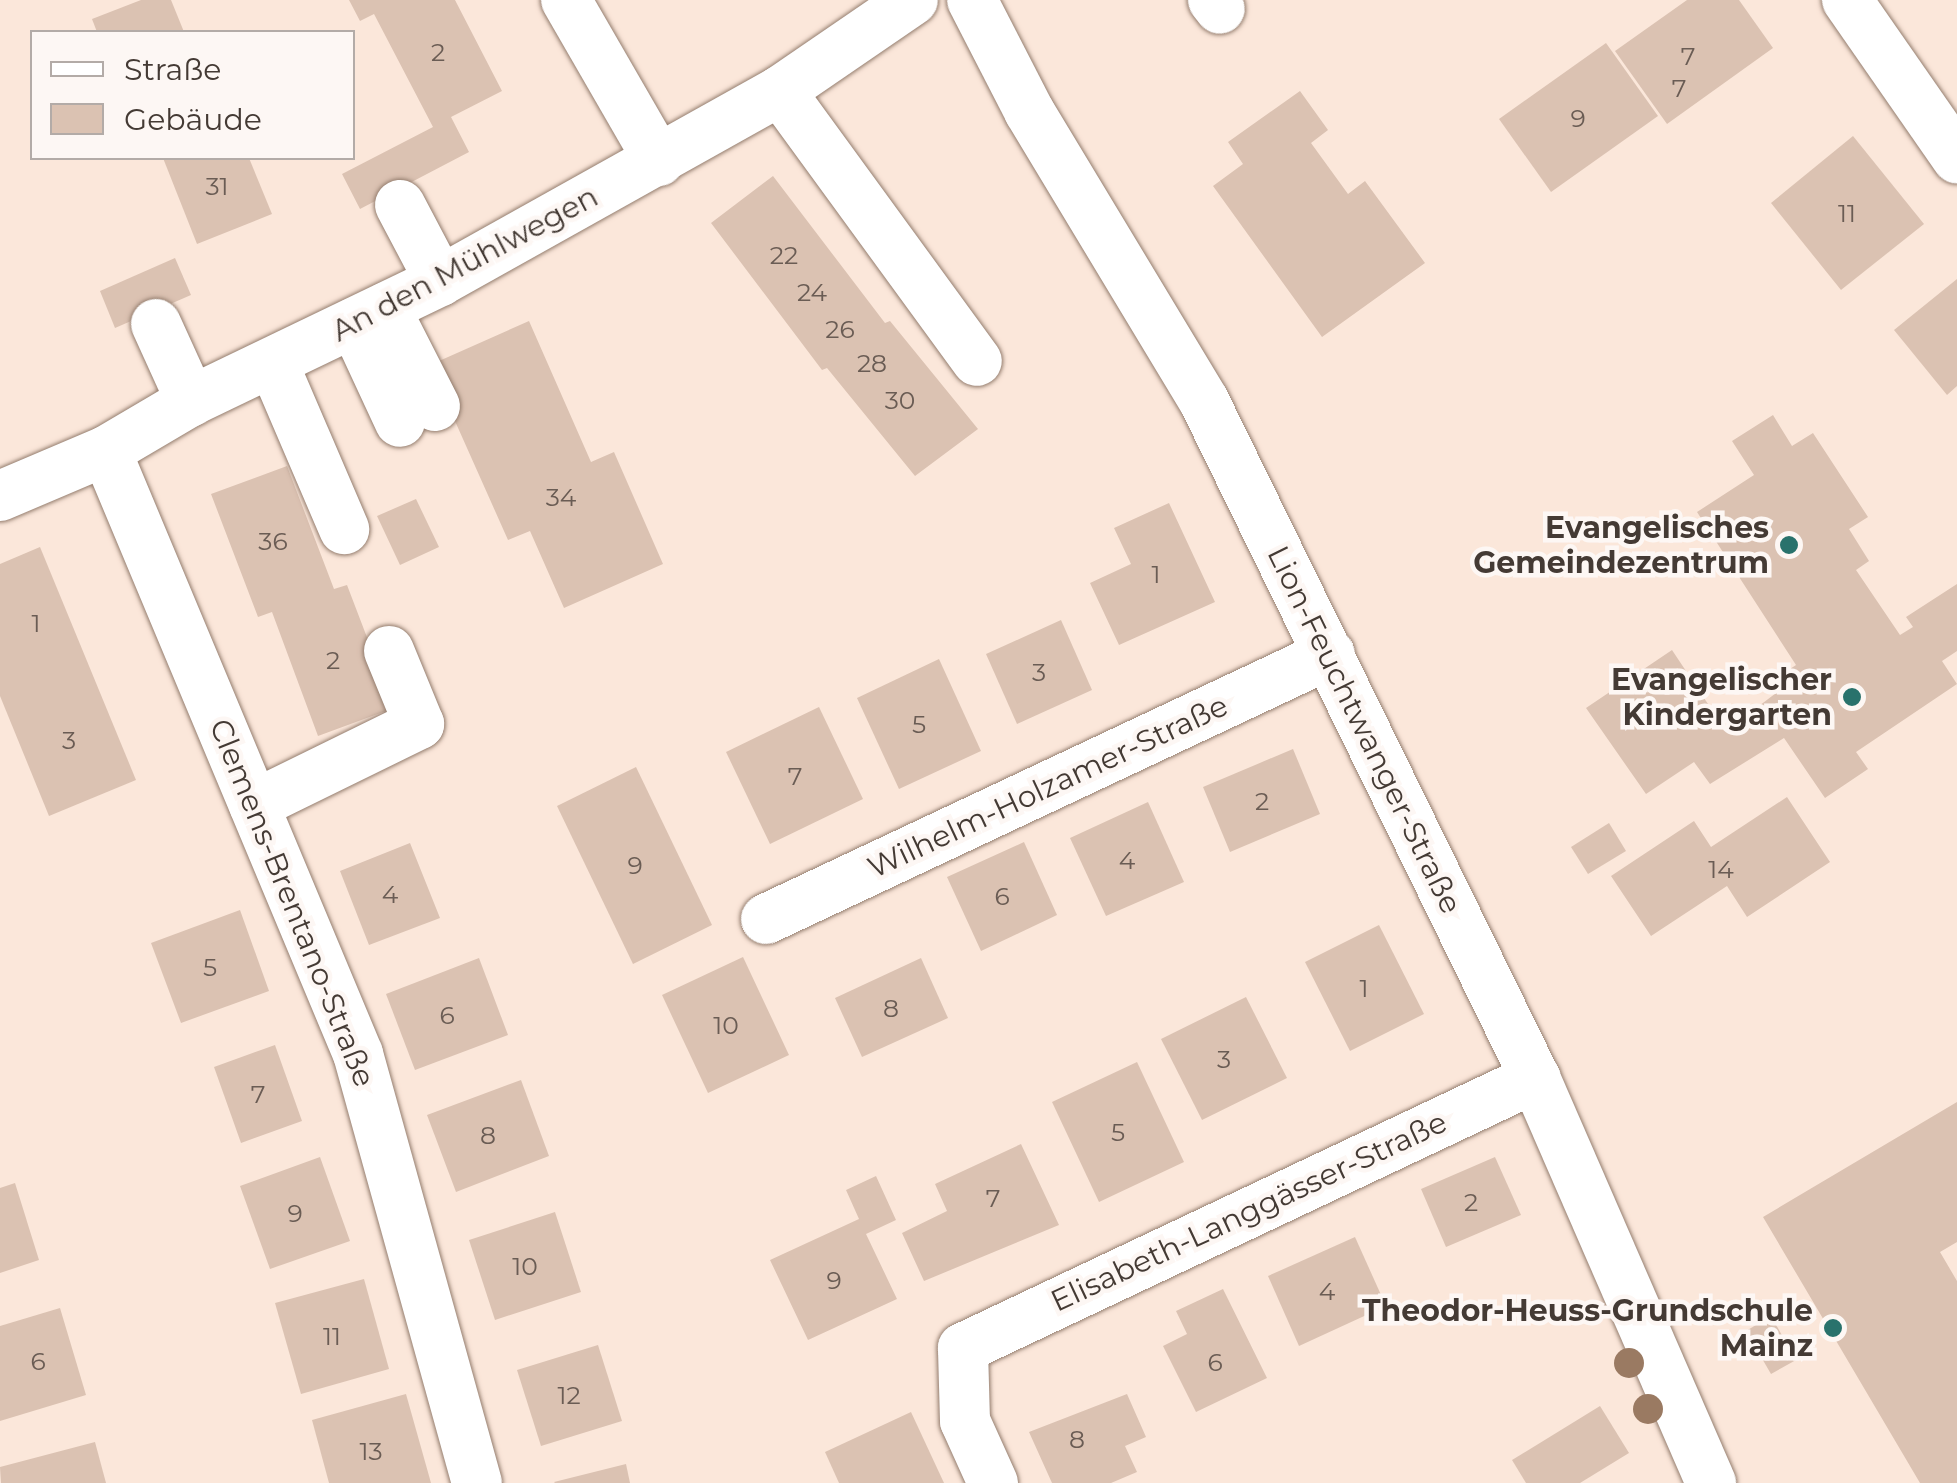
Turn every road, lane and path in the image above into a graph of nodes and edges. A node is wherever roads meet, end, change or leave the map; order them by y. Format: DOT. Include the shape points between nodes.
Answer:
graph roads {
  1 [pos="566,0"];
  2 [pos="913,0"];
  3 [pos="972,0"];
  4 [pos="1847,0"];
  5 [pos="780,91"];
  6 [pos="1957,158"];
  7 [pos="659,160"];
  8 [pos="400,205"];
  9 [pos="440,281"];
  10 [pos="370,316"];
  11 [pos="156,324"];
  12 [pos="977,362"];
  13 [pos="272,364"];
  14 [pos="191,401"];
  15 [pos="417,414"];
  16 [pos="106,450"];
  17 [pos="0,496"];
  18 [pos="344,529"];
  19 [pos="389,651"];
  20 [pos="1330,654"];
  21 [pos="254,804"];
  22 [pos="766,919"];
  23 [pos="1535,1078"];
  24 [pos="476,1483"];
  25 [pos="993,1483"];
  26 [pos="1710,1483"];
  1 -- 7 [label="street"];
  2 -- 5 [label="street, An den Mühlwegen"];
  3 -- 20 [label="street, Lion-Feuchtwanger-Straße" via="1028,111 1204,401"];
  4 -- 6 [label="street"];
  5 -- 7 [label="street, An den Mühlwegen"];
  5 -- 12 [label="street"];
  7 -- 9 [label="street, An den Mühlwegen"];
  8 -- 9 [label="street"];
  9 -- 10 [label="street, An den Mühlwegen"];
  10 -- 13 [label="street, An den Mühlwegen"];
  10 -- 15 [label="street"];
  11 -- 14 [label="street"];
  13 -- 14 [label="street, An den Mühlwegen"];
  13 -- 18 [label="street"];
  14 -- 16 [label="street, An den Mühlwegen"];
  16 -- 17 [label="street, An den Mühlwegen"];
  16 -- 21 [label="street, Clemens-Brentano-Straße"];
  19 -- 21 [label="street" via="419,724"];
  20 -- 22 [label="street, Wilhelm-Holzamer-Straße"];
  20 -- 23 [label="street, Lion-Feuchtwanger-Straße" via="1400,812"];
  21 -- 24 [label="street, Clemens-Brentano-Straße" via="358,1054"];
  23 -- 25 [label="street, Elisabeth-Langgässer-Straße" via="964,1348 964,1421"];
  23 -- 26 [label="street, Lion-Feuchtwanger-Straße"];
}
